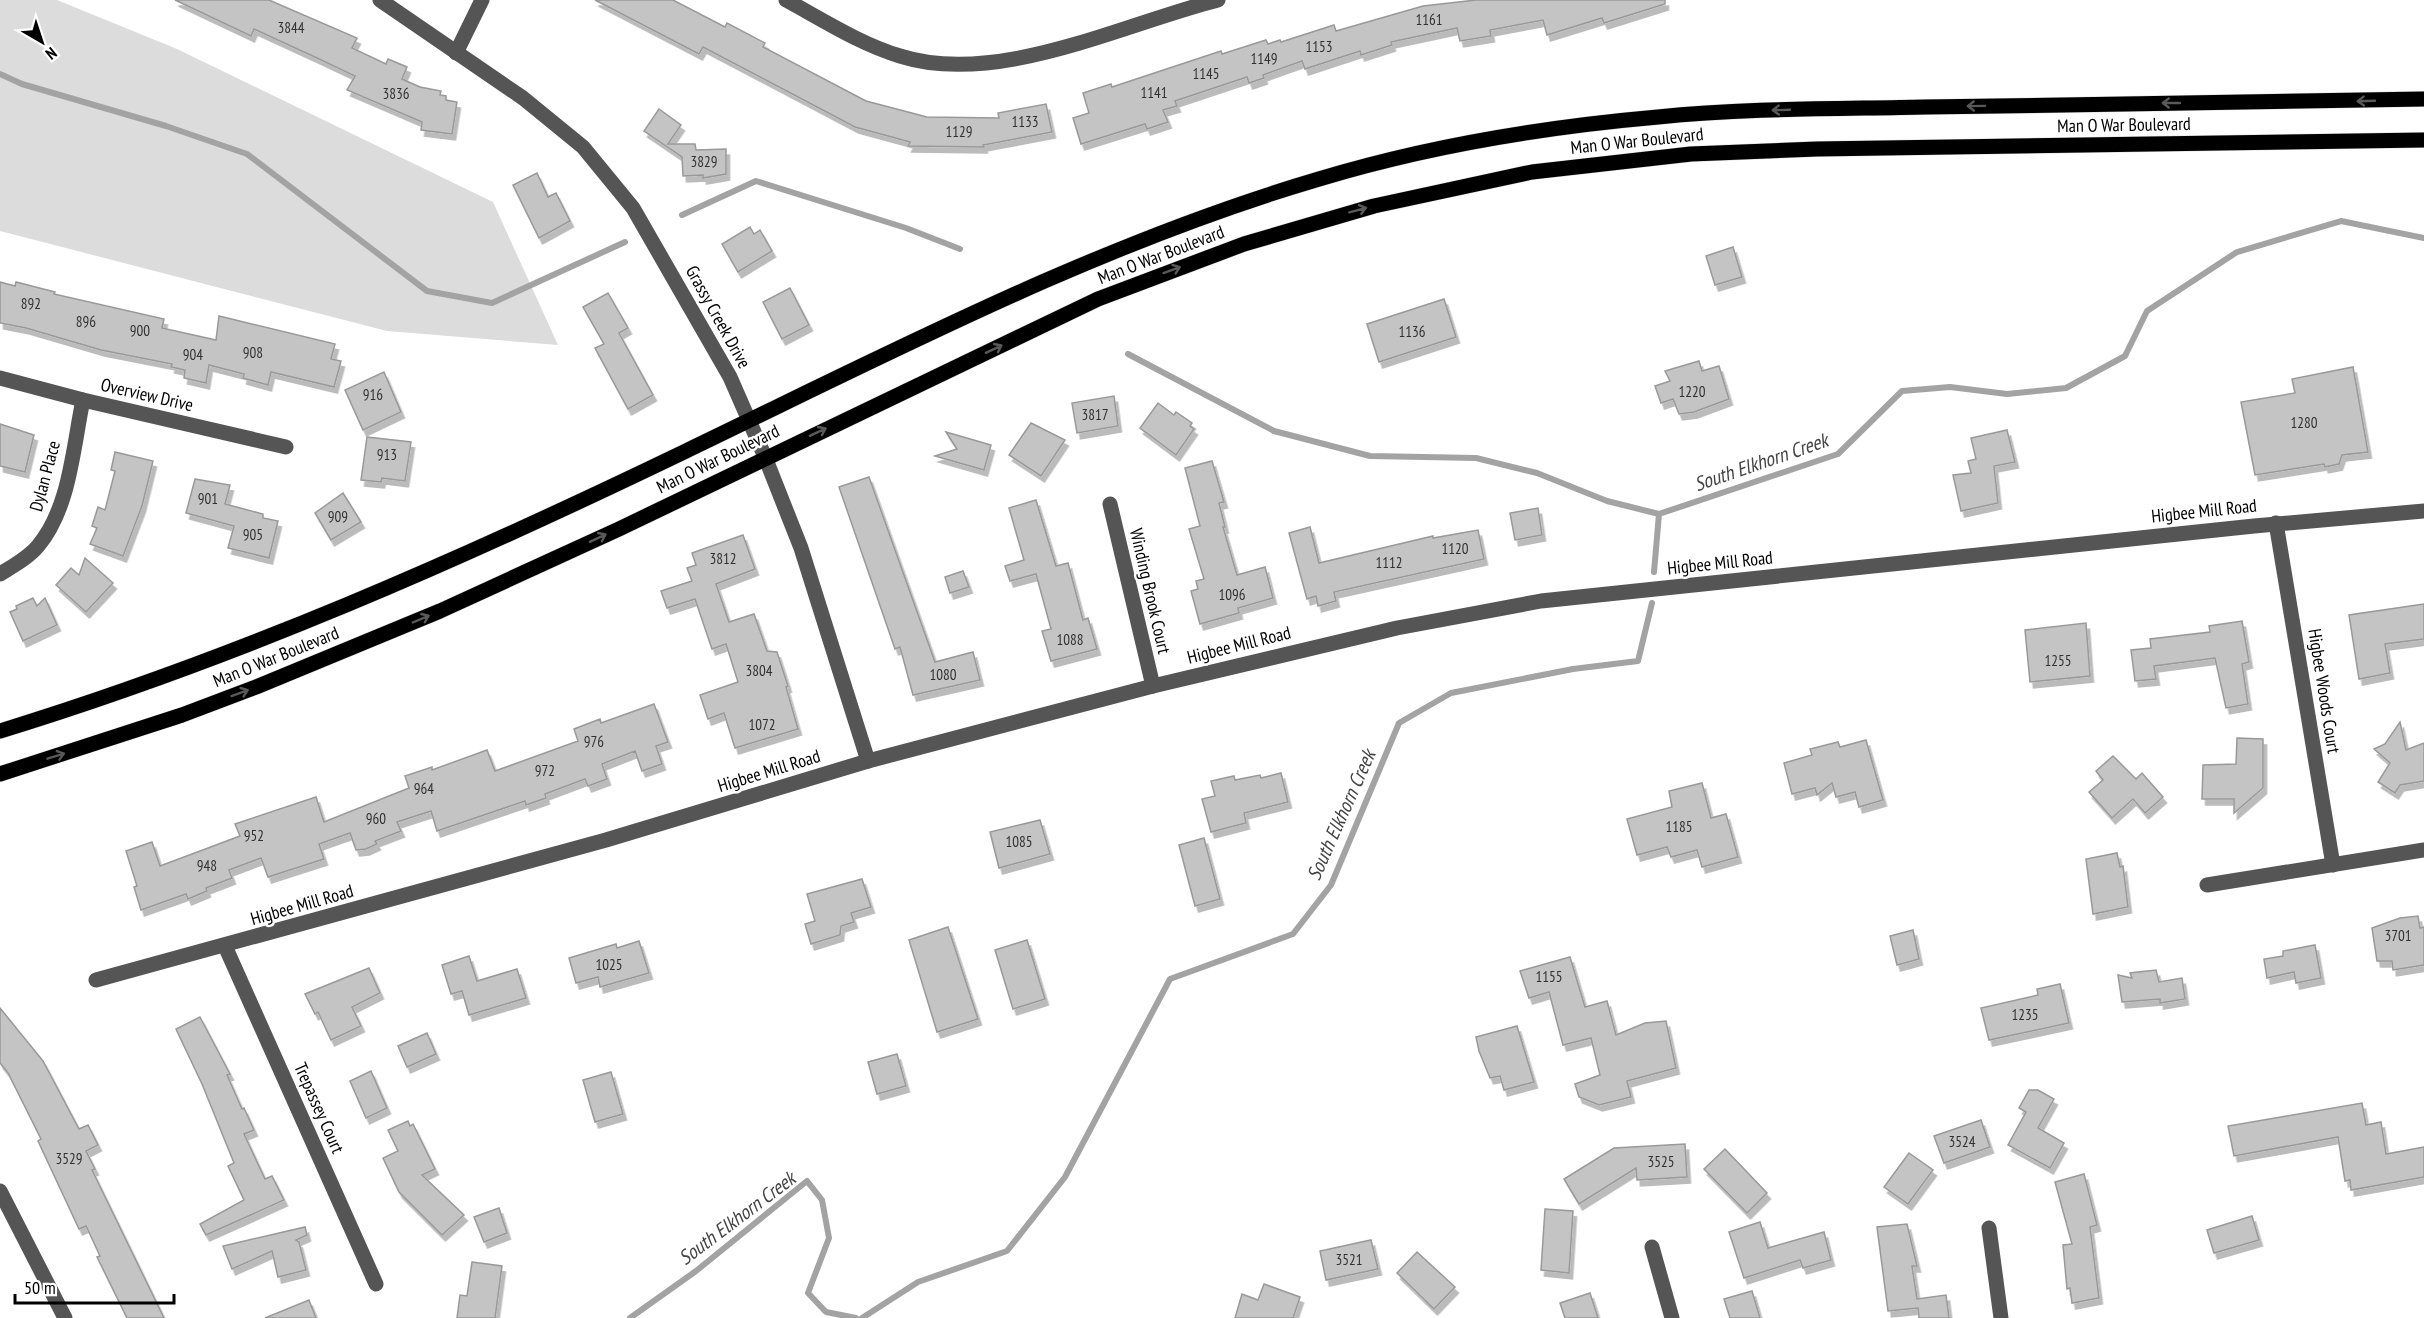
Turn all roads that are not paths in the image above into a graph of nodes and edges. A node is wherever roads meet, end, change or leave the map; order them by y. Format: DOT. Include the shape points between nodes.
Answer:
graph roads {
  1 [pos="380,0"];
  2 [pos="482,0"];
  3 [pos="786,0"];
  4 [pos="1218,0"];
  5 [pos="456,53"];
  6 [pos="2424,99"];
  7 [pos="2424,140"];
  8 [pos="0,378"];
  9 [pos="83,400"];
  10 [pos="748,420"];
  11 [pos="286,447"];
  12 [pos="765,458"];
  13 [pos="1110,504"];
  14 [pos="2424,510"];
  15 [pos="2276,524"];
  16 [pos="0,574"];
  17 [pos="1153,686"];
  18 [pos="0,730"];
  19 [pos="868,761"];
  20 [pos="0,774"];
  21 [pos="2424,850"];
  22 [pos="2333,865"];
  23 [pos="2207,885"];
  24 [pos="225,946"];
  25 [pos="96,980"];
  26 [pos="0,1191"];
  27 [pos="5,1214"];
  28 [pos="1989,1228"];
  29 [pos="1652,1247"];
  30 [pos="376,1284"];
  31 [pos="65,1318"];
  32 [pos="1672,1318"];
  33 [pos="2001,1318"];
  1 -- 5 [label="street, Grassy Creek Drive"];
  2 -- 5 [label="street"];
  3 -- 4 [label="street" via="901,57 967,65 1060,47"];
  5 -- 10 [label="street, Grassy Creek Drive" via="523,98 583,147 604,170 633,208 700,321"];
  6 -- 10 [label="main road, Man O War Boulevard, one-way" via="1764,111 1651,117 1481,141 1321,178 1191,221 980,311"];
  12 -- 7 [label="main road, Man O War Boulevard, one-way" via="1098,299 1167,272 1374,206 1532,172 1691,154 1806,149"];
  8 -- 9 [label="street, Overview Drive"];
  9 -- 11 [label="street, Overview Drive"];
  9 -- 16 [label="street, Dylan Place" via="63,493 51,528 37,548"];
  10 -- 12 [label="street, Grassy Creek Drive"];
  10 -- 18 [label="main road, Man O War Boulevard" via="463,557 360,601 170,676"];
  12 -- 19 [label="street, Grassy Creek Drive" via="801,548"];
  20 -- 12 [label="main road, Man O War Boulevard, one-way" via="256,687 507,581"];
  13 -- 17 [label="street, Winding Brook Court"];
  14 -- 15 [label="street, Higbee Mill Road"];
  15 -- 17 [label="street, Higbee Mill Road" via="1541,601 1398,628"];
  15 -- 22 [label="street, Higbee Woods Court"];
  17 -- 19 [label="street, Higbee Mill Road"];
  19 -- 24 [label="street, Higbee Mill Road" via="606,840"];
  21 -- 22 [label="street"];
  22 -- 23 [label="street"];
  24 -- 25 [label="street, Higbee Mill Road"];
  24 -- 30 [label="street, Trepassey Court"];
  26 -- 27 [label="street"];
  27 -- 31 [label="street"];
  28 -- 33 [label="street"];
  29 -- 32 [label="street"];
}
